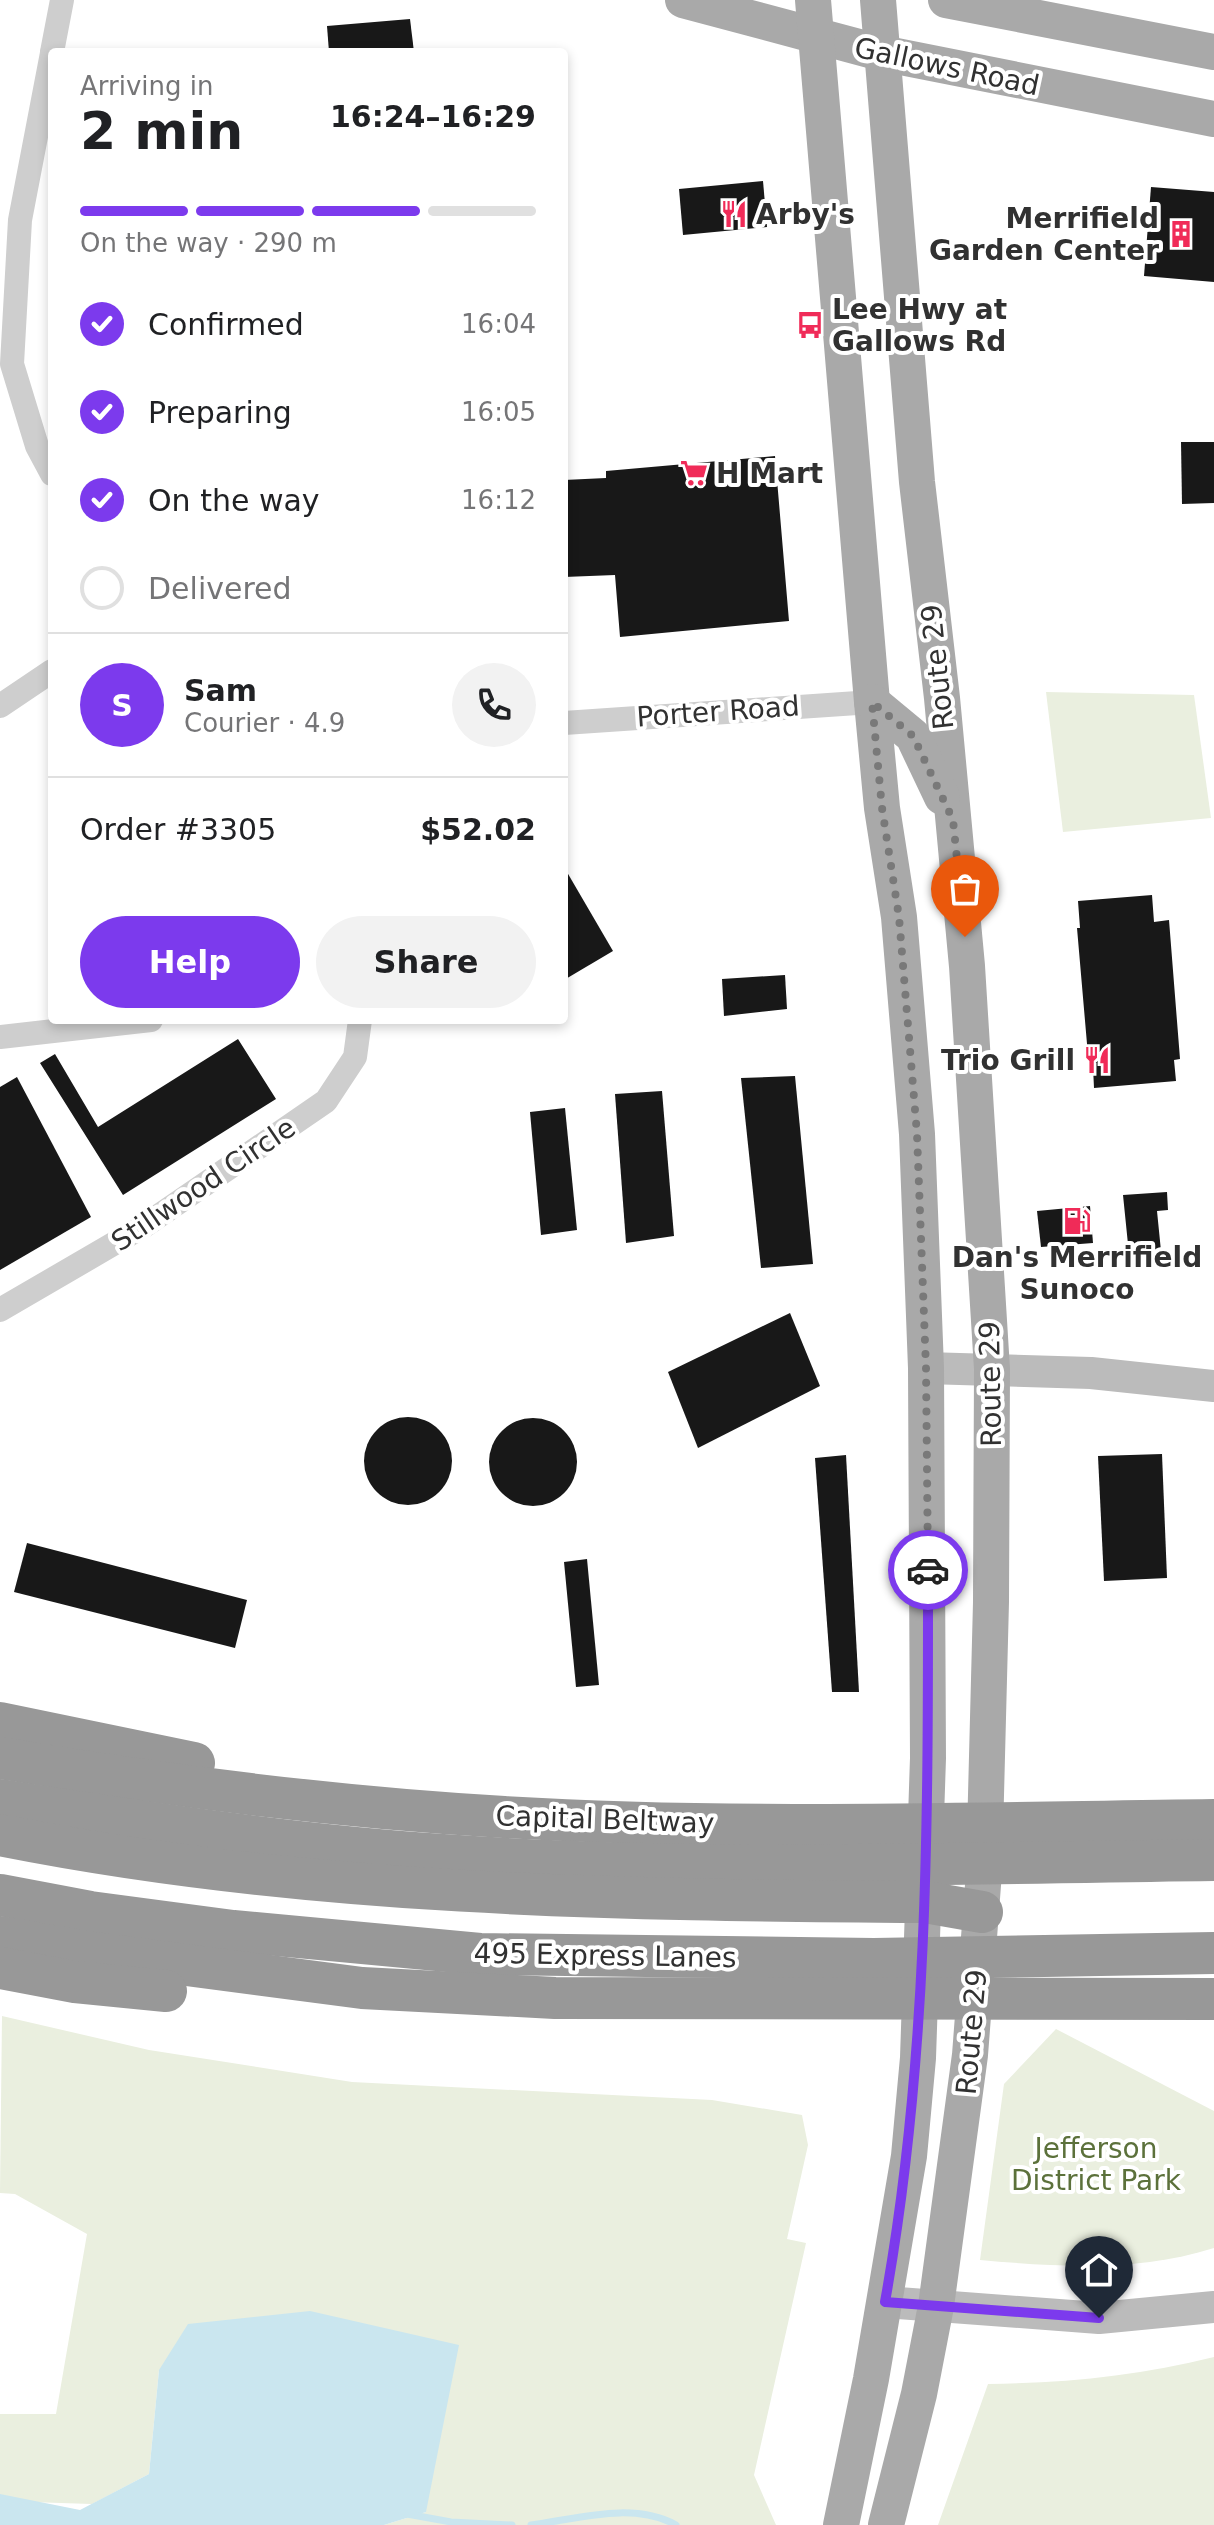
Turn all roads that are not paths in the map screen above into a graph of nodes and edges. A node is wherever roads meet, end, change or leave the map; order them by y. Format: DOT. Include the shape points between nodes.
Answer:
graph roads {
  1 [pos="62,0"];
  2 [pos="683,0"];
  3 [pos="813,0"];
  4 [pos="878,0"];
  5 [pos="946,0"];
  6 [pos="817,37"];
  7 [pos="53,48"];
  8 [pos="1214,52"];
  9 [pos="881,53"];
  10 [pos="48,74"];
  11 [pos="1214,119"];
  12 [pos="6,365"];
  13 [pos="48,467"];
  14 [pos="48,674"];
  15 [pos="872,702"];
  16 [pos="0,706"];
  17 [pos="568,723"];
  18 [pos="953,820"];
  19 [pos="115,1024"];
  20 [pos="359,1024"];
  21 [pos="0,1037"];
  22 [pos="0,1310"];
  23 [pos="926,1368"];
  24 [pos="992,1369"];
  25 [pos="1214,1386"];
  26 [pos="0,1723"];
  27 [pos="0,1758"];
  28 [pos="0,1800"];
  29 [pos="354,1807"];
  30 [pos="1214,1820"];
  31 [pos="0,1835"];
  32 [pos="1214,1860"];
  33 [pos="0,1866"];
  34 [pos="0,1895"];
  35 [pos="841,1912"];
  36 [pos="982,1912"];
  37 [pos="924,1913"];
  38 [pos="0,1937"];
  39 [pos="1214,1953"];
  40 [pos="0,1968"];
  41 [pos="555,1998"];
  42 [pos="1214,1999"];
  43 [pos="885,2302"];
  44 [pos="936,2306"];
  45 [pos="1214,2307"];
  46 [pos="841,2525"];
  47 [pos="886,2525"];
  1 -- 7 [label="street"];
  2 -- 6 [label="main road, Gallows Road"];
  3 -- 6 [label="main road, Route 29"];
  4 -- 9 [label="main road, Route 29"];
  5 -- 8 [label="main road"];
  6 -- 9 [label="main road, Gallows Road"];
  6 -- 15 [label="main road, Route 29"];
  9 -- 11 [label="main road, Gallows Road"];
  9 -- 18 [label="main road, Route 29" via="917,482"];
  10 -- 12 [label="street" via="20,220"];
  12 -- 13 [label="street"];
  14 -- 16 [label="street"];
  15 -- 17 [label="street, Porter Road"];
  15 -- 18 [label="main road" via="913,736"];
  15 -- 23 [label="main road, Route 29" via="899,917 917,1134"];
  18 -- 24 [label="main road, Route 29"];
  19 -- 21 [label="street"];
  20 -- 22 [label="street, Stillwood Circle" via="355,1057 326,1101 144,1226"];
  23 -- 24 [label="main road"];
  23 -- 37 [label="main road, Route 29"];
  24 -- 25 [label="main road"];
  24 -- 36 [label="main road, Route 29"];
  26 -- 29 [label="highway" via="206,1766"];
  27 -- 29 [label="highway, Capital Beltway" via="146,1783"];
  28 -- 32 [label="highway" via="172,1827 445,1855 773,1864"];
  29 -- 30 [label="highway, Capital Beltway" via="662,1823"];
  31 -- 35 [label="highway" via="205,1868 359,1885"];
  33 -- 35 [label="highway" via="313,1905 576,1923"];
  34 -- 39 [label="highway, 495 Express Lanes" via="233,1931 480,1954 874,1959"];
  35 -- 37 [label="highway"];
  36 -- 37 [label="highway"];
  36 -- 44 [label="main road, Route 29" via="970,2055"];
  37 -- 43 [label="main road, Route 29" via="909,2156"];
  38 -- 41 [label="highway" via="362,1988"];
  40 -- 41 [label="highway" via="75,1982 251,2000 407,2005"];
  41 -- 42 [label="highway"];
  43 -- 44 [label="main road"];
  43 -- 46 [label="main road, Route 29"];
  44 -- 45 [label="main road" via="1099,2318"];
  44 -- 47 [label="main road, Route 29"];
}
